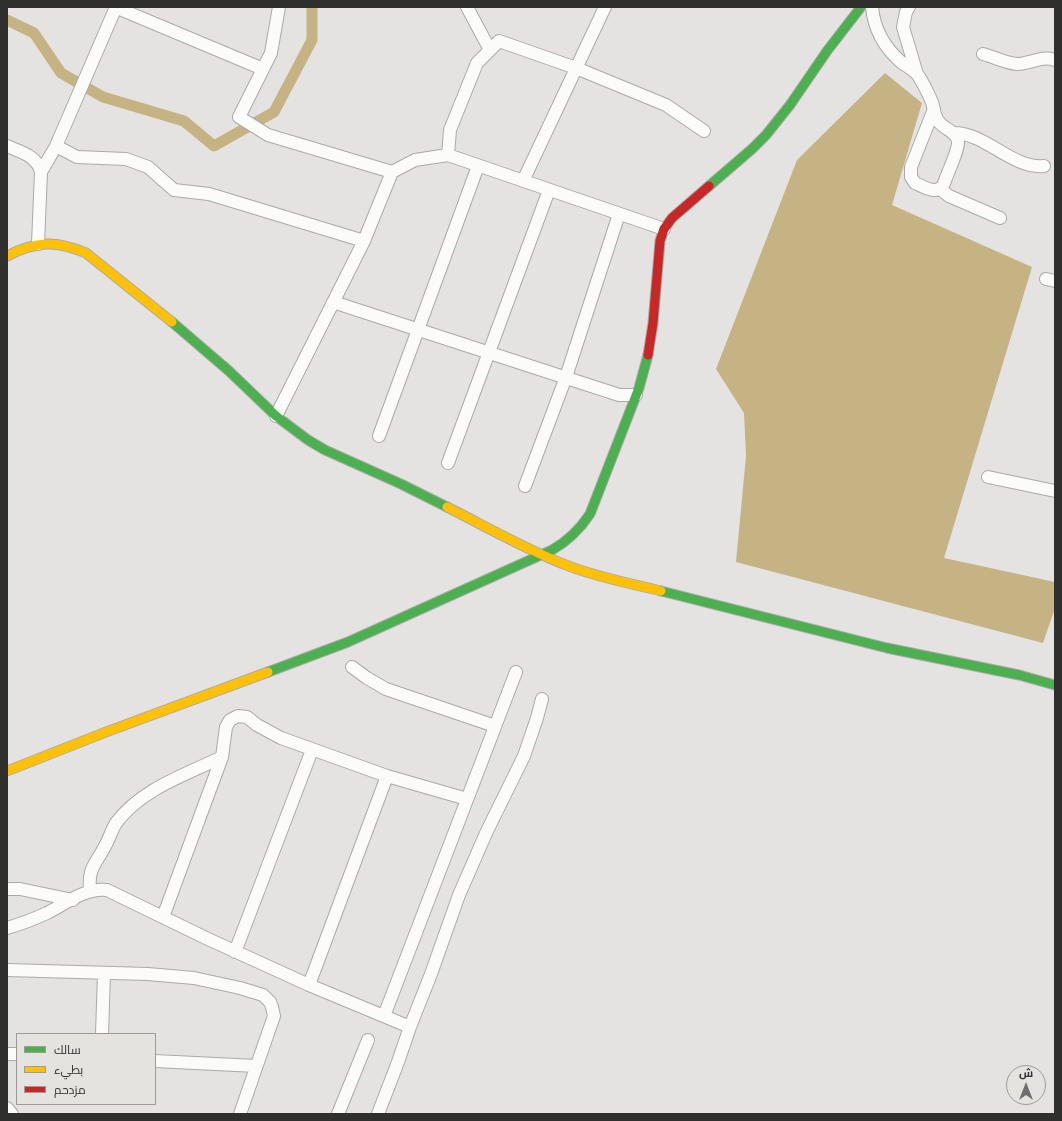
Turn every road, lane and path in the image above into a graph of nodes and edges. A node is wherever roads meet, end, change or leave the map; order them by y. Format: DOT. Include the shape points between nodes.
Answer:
graph roads {
  1 [pos="116,7"];
  2 [pos="279,7"];
  3 [pos="467,7"];
  4 [pos="605,7"];
  5 [pos="861,7"];
  6 [pos="872,7"];
  7 [pos="909,7"];
  8 [pos="490,50"];
  9 [pos="983,54"];
  10 [pos="1055,60"];
  11 [pos="263,68"];
  12 [pos="576,68"];
  13 [pos="917,74"];
  14 [pos="934,110"];
  15 [pos="704,131"];
  16 [pos="954,133"];
  17 [pos="7,146"];
  18 [pos="56,146"];
  19 [pos="448,155"];
  20 [pos="478,166"];
  21 [pos="1044,166"];
  22 [pos="41,172"];
  23 [pos="392,172"];
  24 [pos="523,181"];
  25 [pos="940,189"];
  26 [pos="549,190"];
  27 [pos="619,214"];
  28 [pos="1000,218"];
  29 [pos="664,229"];
  30 [pos="364,241"];
  31 [pos="38,244"];
  32 [pos="7,256"];
  33 [pos="333,302"];
  34 [pos="419,330"];
  35 [pos="488,352"];
  36 [pos="566,378"];
  37 [pos="636,396"];
  38 [pos="276,416"];
  39 [pos="380,436"];
  40 [pos="448,463"];
  41 [pos="988,477"];
  42 [pos="525,486"];
  43 [pos="1055,492"];
  44 [pos="540,555"];
  45 [pos="352,667"];
  46 [pos="516,672"];
  47 [pos="1055,685"];
  48 [pos="542,699"];
  49 [pos="495,726"];
  50 [pos="312,750"];
  51 [pos="222,757"];
  52 [pos="7,771"];
  53 [pos="387,776"];
  54 [pos="467,799"];
  55 [pos="7,889"];
  56 [pos="90,890"];
  57 [pos="73,900"];
  58 [pos="163,917"];
  59 [pos="7,928"];
  60 [pos="235,952"];
  61 [pos="7,970"];
  62 [pos="104,973"];
  63 [pos="309,985"];
  64 [pos="384,1016"];
  65 [pos="410,1027"];
  66 [pos="102,1033"];
  67 [pos="368,1040"];
  68 [pos="156,1061"];
  69 [pos="256,1066"];
  70 [pos="7,1108"];
  71 [pos="12,1114"];
  72 [pos="240,1114"];
  73 [pos="338,1114"];
  74 [pos="378,1114"];
  1 -- 11 [label="street"];
  1 -- 18 [label="street"];
  2 -- 11 [label="street" via="271,53"];
  3 -- 8 [label="street"];
  4 -- 12 [label="street"];
  5 -- 29 [label="street" via="766,134 672,218"];
  6 -- 13 [label="street" via="878,31 887,48"];
  7 -- 13 [label="street" via="903,27"];
  8 -- 12 [label="street" via="499,41"];
  8 -- 19 [label="street" via="477,63 450,130"];
  9 -- 10 [label="street" via="1018,64 1044,58"];
  11 -- 23 [label="street" via="239,117 268,135"];
  12 -- 15 [label="street" via="666,105"];
  12 -- 24 [label="street"];
  13 -- 14 [label="street"];
  14 -- 16 [label="street" via="940,124"];
  14 -- 25 [label="street" via="910,172 915,183 933,191"];
  16 -- 21 [label="street" via="972,136 1027,164"];
  16 -- 25 [label="street" via="958,146"];
  17 -- 22 [label="street" via="34,159"];
  18 -- 22 [label="street"];
  18 -- 30 [label="street" via="77,157 126,159 148,167 174,190 209,194"];
  19 -- 20 [label="street"];
  19 -- 23 [label="street" via="415,160"];
  20 -- 24 [label="street"];
  20 -- 34 [label="street"];
  22 -- 31 [label="street"];
  23 -- 30 [label="street"];
  24 -- 26 [label="street"];
  25 -- 28 [label="street" via="949,196"];
  26 -- 27 [label="street"];
  26 -- 35 [label="street"];
  27 -- 29 [label="street"];
  27 -- 36 [label="street"];
  29 -- 37 [label="street" via="660,241 651,341"];
  30 -- 33 [label="street"];
  31 -- 32 [label="street" via="27,246"];
  31 -- 38 [label="street" via="67,245 94,258 188,335"];
  33 -- 34 [label="street"];
  33 -- 38 [label="street"];
  34 -- 35 [label="street"];
  34 -- 39 [label="street"];
  35 -- 36 [label="street"];
  35 -- 40 [label="street"];
  36 -- 37 [label="street" via="618,395"];
  36 -- 42 [label="street"];
  37 -- 44 [label="street" via="590,514 570,538"];
  38 -- 44 [label="street" via="325,450 444,504"];
  41 -- 43 [label="street"];
  44 -- 47 [label="street" via="586,572 887,648"];
  44 -- 52 [label="street" via="348,642"];
  45 -- 49 [label="street" via="386,689"];
  46 -- 49 [label="street"];
  48 -- 65 [label="street" via="524,756 459,895"];
  49 -- 54 [label="street"];
  50 -- 51 [label="street" via="281,738 247,717 238,716 230,720 226,727"];
  50 -- 53 [label="street"];
  50 -- 60 [label="street"];
  51 -- 56 [label="street" via="151,791 131,806 115,825 106,846 94,863 90,876"];
  51 -- 58 [label="street"];
  53 -- 54 [label="street"];
  53 -- 63 [label="street"];
  54 -- 64 [label="street"];
  55 -- 57 [label="street" via="20,889"];
  56 -- 57 [label="street"];
  56 -- 58 [label="street" via="111,891"];
  57 -- 59 [label="street"];
  58 -- 60 [label="street"];
  60 -- 63 [label="street"];
  61 -- 62 [label="street"];
  62 -- 66 [label="street"];
  62 -- 69 [label="street" via="194,978 262,995 270,1002 274,1016"];
  63 -- 64 [label="street"];
  64 -- 65 [label="street"];
  65 -- 74 [label="street"];
  67 -- 73 [label="street"];
  68 -- 69 [label="street"];
  69 -- 72 [label="street"];
  70 -- 71 [label="street"];
}
